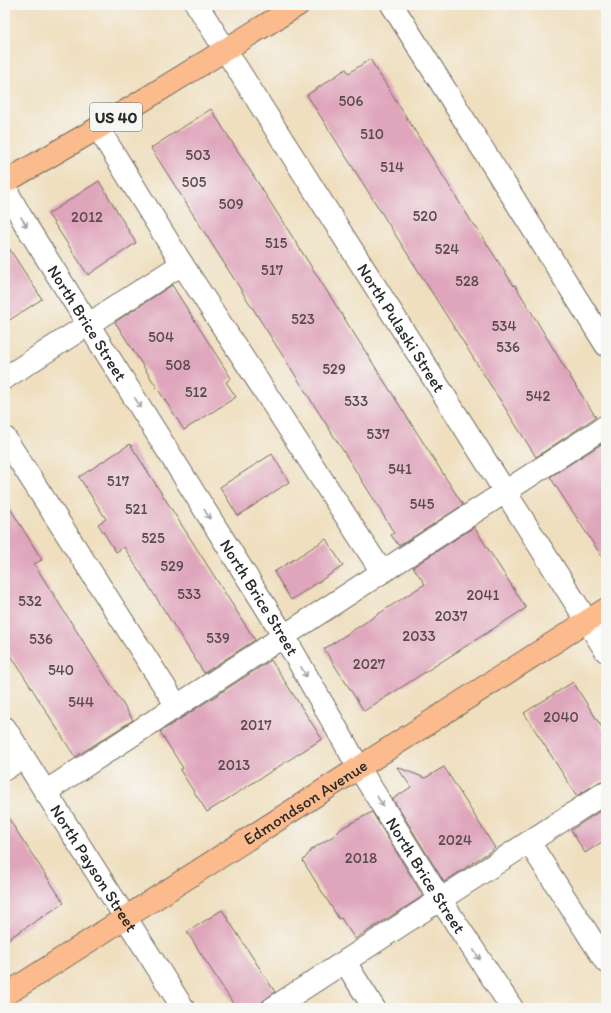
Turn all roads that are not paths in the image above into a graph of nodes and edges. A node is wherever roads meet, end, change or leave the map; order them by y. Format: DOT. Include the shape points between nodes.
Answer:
graph roads {
  1 [pos="197,5"];
  2 [pos="298,5"];
  3 [pos="392,5"];
  4 [pos="226,50"];
  5 [pos="98,128"];
  6 [pos="5,182"];
  7 [pos="5,188"];
  8 [pos="182,264"];
  9 [pos="88,324"];
  10 [pos="606,345"];
  11 [pos="5,378"];
  12 [pos="606,426"];
  13 [pos="5,438"];
  14 [pos="505,492"];
  15 [pos="382,572"];
  16 [pos="606,609"];
  17 [pos="587,621"];
  18 [pos="284,636"];
  19 [pos="606,651"];
  20 [pos="177,706"];
  21 [pos="5,728"];
  22 [pos="23,757"];
  23 [pos="359,768"];
  24 [pos="5,769"];
  25 [pos="46,792"];
  26 [pos="606,792"];
  27 [pos="529,842"];
  28 [pos="440,899"];
  29 [pos="126,918"];
  30 [pos="345,962"];
  31 [pos="606,962"];
  32 [pos="5,995"];
  33 [pos="183,1008"];
  34 [pos="273,1008"];
  35 [pos="374,1008"];
  36 [pos="512,1008"];
  1 -- 4 [label="street, North Pulaski Street"];
  2 -- 4 [label="main road, US 40"];
  3 -- 10 [label="street"];
  4 -- 5 [label="main road, US 40"];
  4 -- 14 [label="street, North Pulaski Street"];
  5 -- 6 [label="main road, US 40"];
  5 -- 8 [label="street"];
  7 -- 9 [label="street, North Brice Street, one-way"];
  8 -- 9 [label="street"];
  8 -- 15 [label="street"];
  9 -- 11 [label="street"];
  9 -- 18 [label="street, North Brice Street, one-way"];
  12 -- 14 [label="street"];
  13 -- 20 [label="street"];
  14 -- 15 [label="street"];
  14 -- 17 [label="street, North Pulaski Street"];
  15 -- 18 [label="street"];
  16 -- 17 [label="main road, Edmondson Avenue"];
  17 -- 19 [label="street, North Pulaski Street"];
  17 -- 23 [label="main road, Edmondson Avenue"];
  18 -- 20 [label="street"];
  18 -- 23 [label="street, North Brice Street, one-way"];
  20 -- 25 [label="street"];
  21 -- 22 [label="street, North Payson Street"];
  22 -- 24 [label="street"];
  22 -- 25 [label="street, North Payson Street"];
  23 -- 28 [label="street, North Brice Street, one-way"];
  23 -- 29 [label="main road, Edmondson Avenue"];
  25 -- 29 [label="street, North Payson Street"];
  26 -- 27 [label="street"];
  27 -- 28 [label="street"];
  27 -- 31 [label="street"];
  28 -- 30 [label="street"];
  28 -- 36 [label="street, North Brice Street, one-way"];
  29 -- 32 [label="main road, Edmondson Avenue"];
  29 -- 33 [label="street, North Payson Street"];
  30 -- 34 [label="street"];
  30 -- 35 [label="street"];
}
